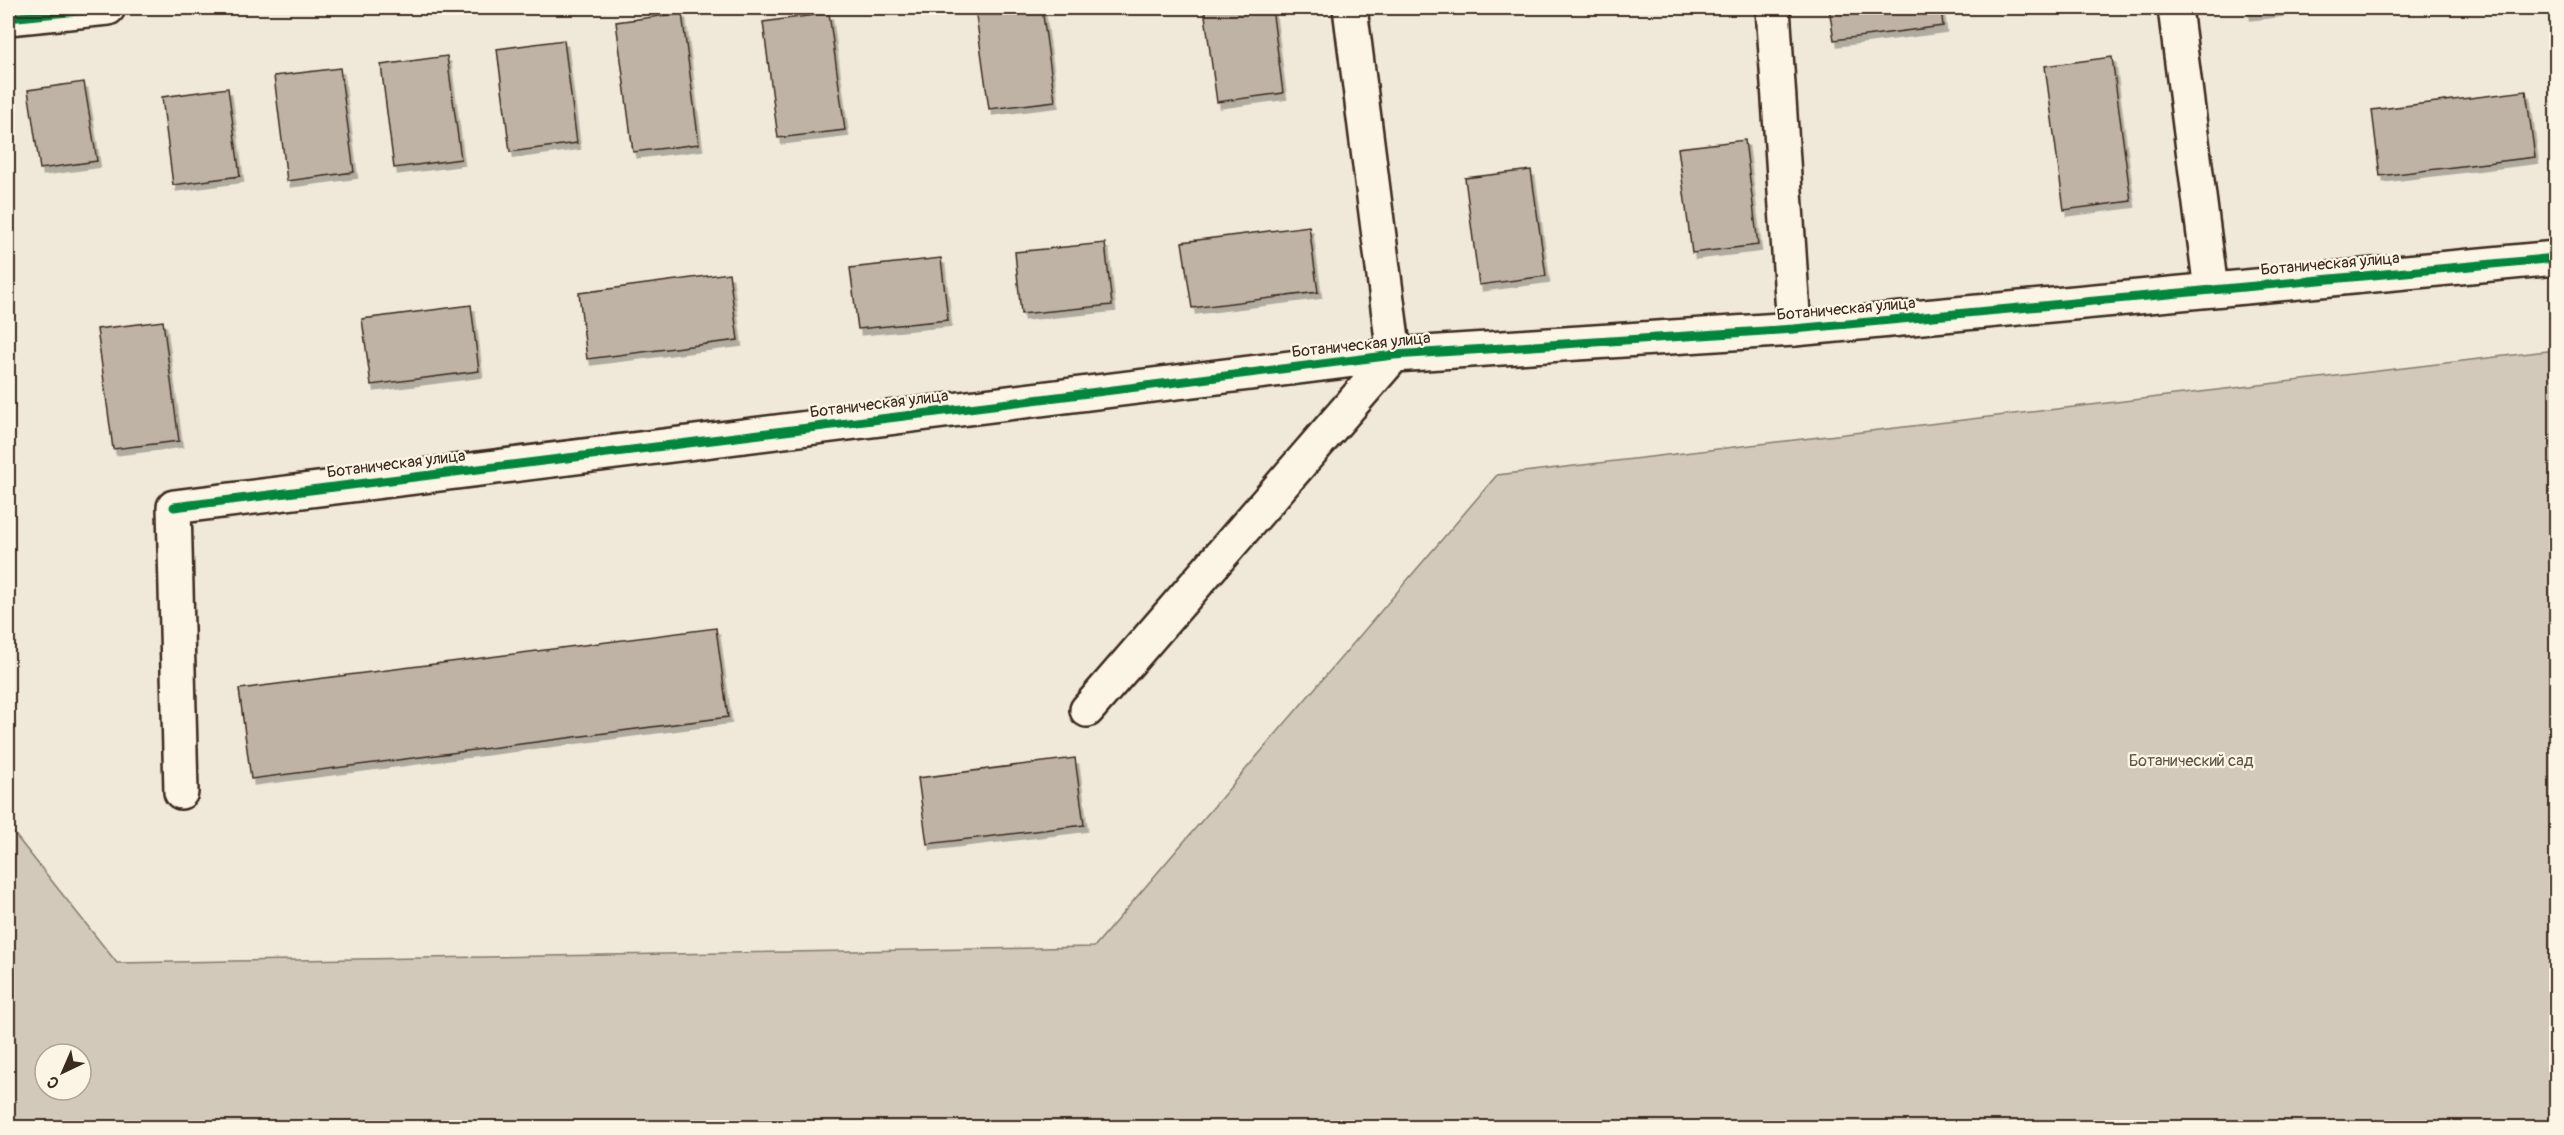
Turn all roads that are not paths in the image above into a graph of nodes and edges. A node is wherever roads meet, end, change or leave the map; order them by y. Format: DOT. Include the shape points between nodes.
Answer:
graph roads {
  1 [pos="108,8"];
  2 [pos="1350,8"];
  3 [pos="1773,8"];
  4 [pos="2175,8"];
  5 [pos="8,18"];
  6 [pos="2556,258"];
  7 [pos="2211,290"];
  8 [pos="1794,329"];
  9 [pos="1394,355"];
  10 [pos="1088,710"];
  11 [pos="181,792"];
  1 -- 5 [label="street"];
  2 -- 9 [label="street"];
  3 -- 8 [label="street"];
  4 -- 7 [label="street"];
  6 -- 7 [label="street, Ботаническая улица"];
  7 -- 8 [label="street, Ботаническая улица"];
  8 -- 9 [label="street, Ботаническая улица"];
  9 -- 10 [label="street"];
  9 -- 11 [label="street, Ботаническая улица" via="174,507"];
}
